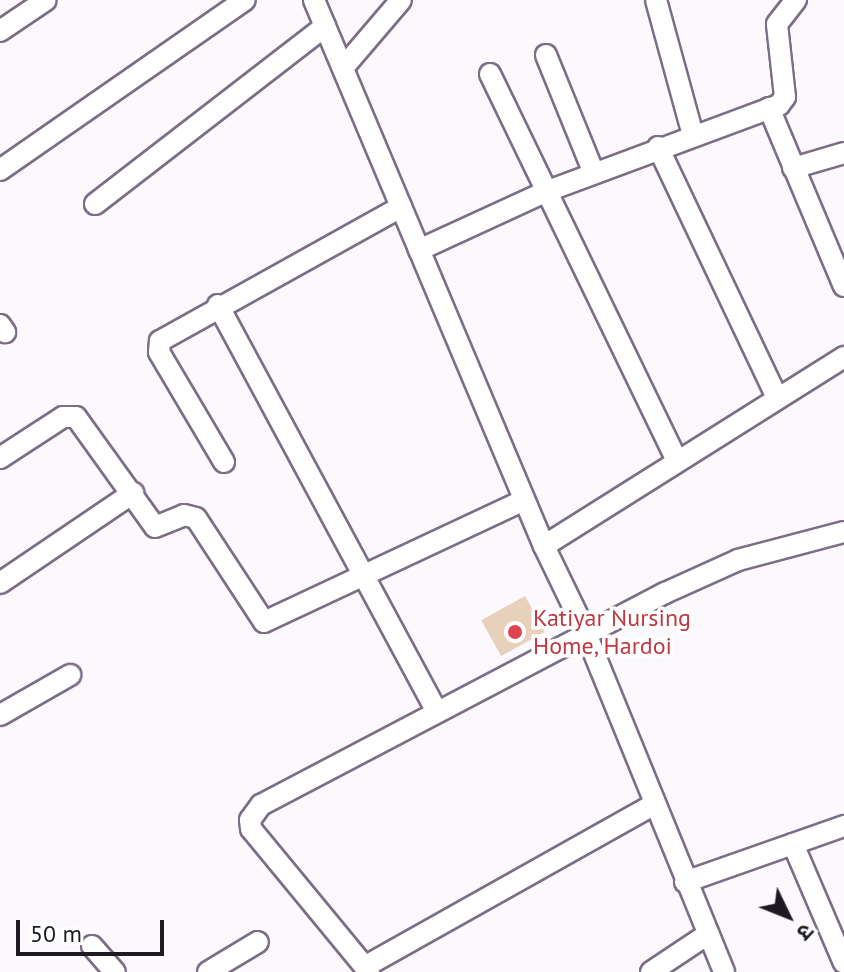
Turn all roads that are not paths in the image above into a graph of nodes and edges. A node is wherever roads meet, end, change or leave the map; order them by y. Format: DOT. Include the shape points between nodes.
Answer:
graph roads {
  1 [pos="46,0"];
  2 [pos="245,0"];
  3 [pos="314,0"];
  4 [pos="401,0"];
  5 [pos="656,0"];
  6 [pos="796,0"];
  7 [pos="325,26"];
  8 [pos="0,31"];
  9 [pos="546,55"];
  10 [pos="343,68"];
  11 [pos="490,74"];
  12 [pos="769,108"];
  13 [pos="693,135"];
  14 [pos="658,147"];
  15 [pos="844,153"];
  16 [pos="793,168"];
  17 [pos="0,170"];
  18 [pos="594,173"];
  19 [pos="545,192"];
  20 [pos="95,204"];
  21 [pos="401,207"];
  22 [pos="419,250"];
  23 [pos="844,286"];
  24 [pos="218,305"];
  25 [pos="844,357"];
  26 [pos="777,398"];
  27 [pos="0,458"];
  28 [pos="676,458"];
  29 [pos="224,462"];
  30 [pos="133,493"];
  31 [pos="524,500"];
  32 [pos="844,532"];
  33 [pos="544,546"];
  34 [pos="365,571"];
  35 [pos="0,583"];
  36 [pos="585,631"];
  37 [pos="70,675"];
  38 [pos="437,711"];
  39 [pos="0,715"];
  40 [pos="653,805"];
  41 [pos="844,826"];
  42 [pos="793,844"];
  43 [pos="685,882"];
  44 [pos="708,934"];
  45 [pos="258,942"];
  46 [pos="92,946"];
  47 [pos="844,963"];
  48 [pos="368,969"];
  49 [pos="115,972"];
  50 [pos="208,972"];
  51 [pos="651,972"];
  52 [pos="724,972"];
  1 -- 8 [label="street"];
  2 -- 17 [label="street"];
  3 -- 7 [label="street"];
  4 -- 10 [label="street"];
  5 -- 13 [label="street"];
  6 -- 12 [label="street" via="777,24 785,97"];
  7 -- 10 [label="street"];
  7 -- 20 [label="street"];
  9 -- 18 [label="street"];
  10 -- 21 [label="street"];
  11 -- 19 [label="street"];
  12 -- 13 [label="street"];
  12 -- 16 [label="street"];
  13 -- 14 [label="street"];
  14 -- 18 [label="street"];
  14 -- 26 [label="street"];
  15 -- 16 [label="street"];
  16 -- 23 [label="street"];
  18 -- 19 [label="street"];
  19 -- 22 [label="street"];
  19 -- 28 [label="street"];
  21 -- 22 [label="street"];
  21 -- 24 [label="street"];
  22 -- 31 [label="street"];
  24 -- 29 [label="street" via="158,346"];
  24 -- 34 [label="street"];
  25 -- 26 [label="street"];
  26 -- 28 [label="street"];
  27 -- 30 [label="street" via="70,415"];
  28 -- 33 [label="street"];
  30 -- 34 [label="street" via="155,527 184,515 196,518 264,622 272,623"];
  30 -- 35 [label="street"];
  31 -- 33 [label="street"];
  31 -- 34 [label="street"];
  32 -- 36 [label="street" via="738,560"];
  33 -- 36 [label="street"];
  34 -- 38 [label="street"];
  36 -- 38 [label="street"];
  36 -- 40 [label="street"];
  37 -- 39 [label="street"];
  38 -- 48 [label="street" via="279,793 250,820 251,829"];
  40 -- 43 [label="street"];
  40 -- 48 [label="street"];
  41 -- 42 [label="street"];
  42 -- 43 [label="street"];
  42 -- 47 [label="street"];
  43 -- 44 [label="street"];
  44 -- 51 [label="street"];
  44 -- 52 [label="street"];
  45 -- 50 [label="street"];
  46 -- 49 [label="street"];
}
